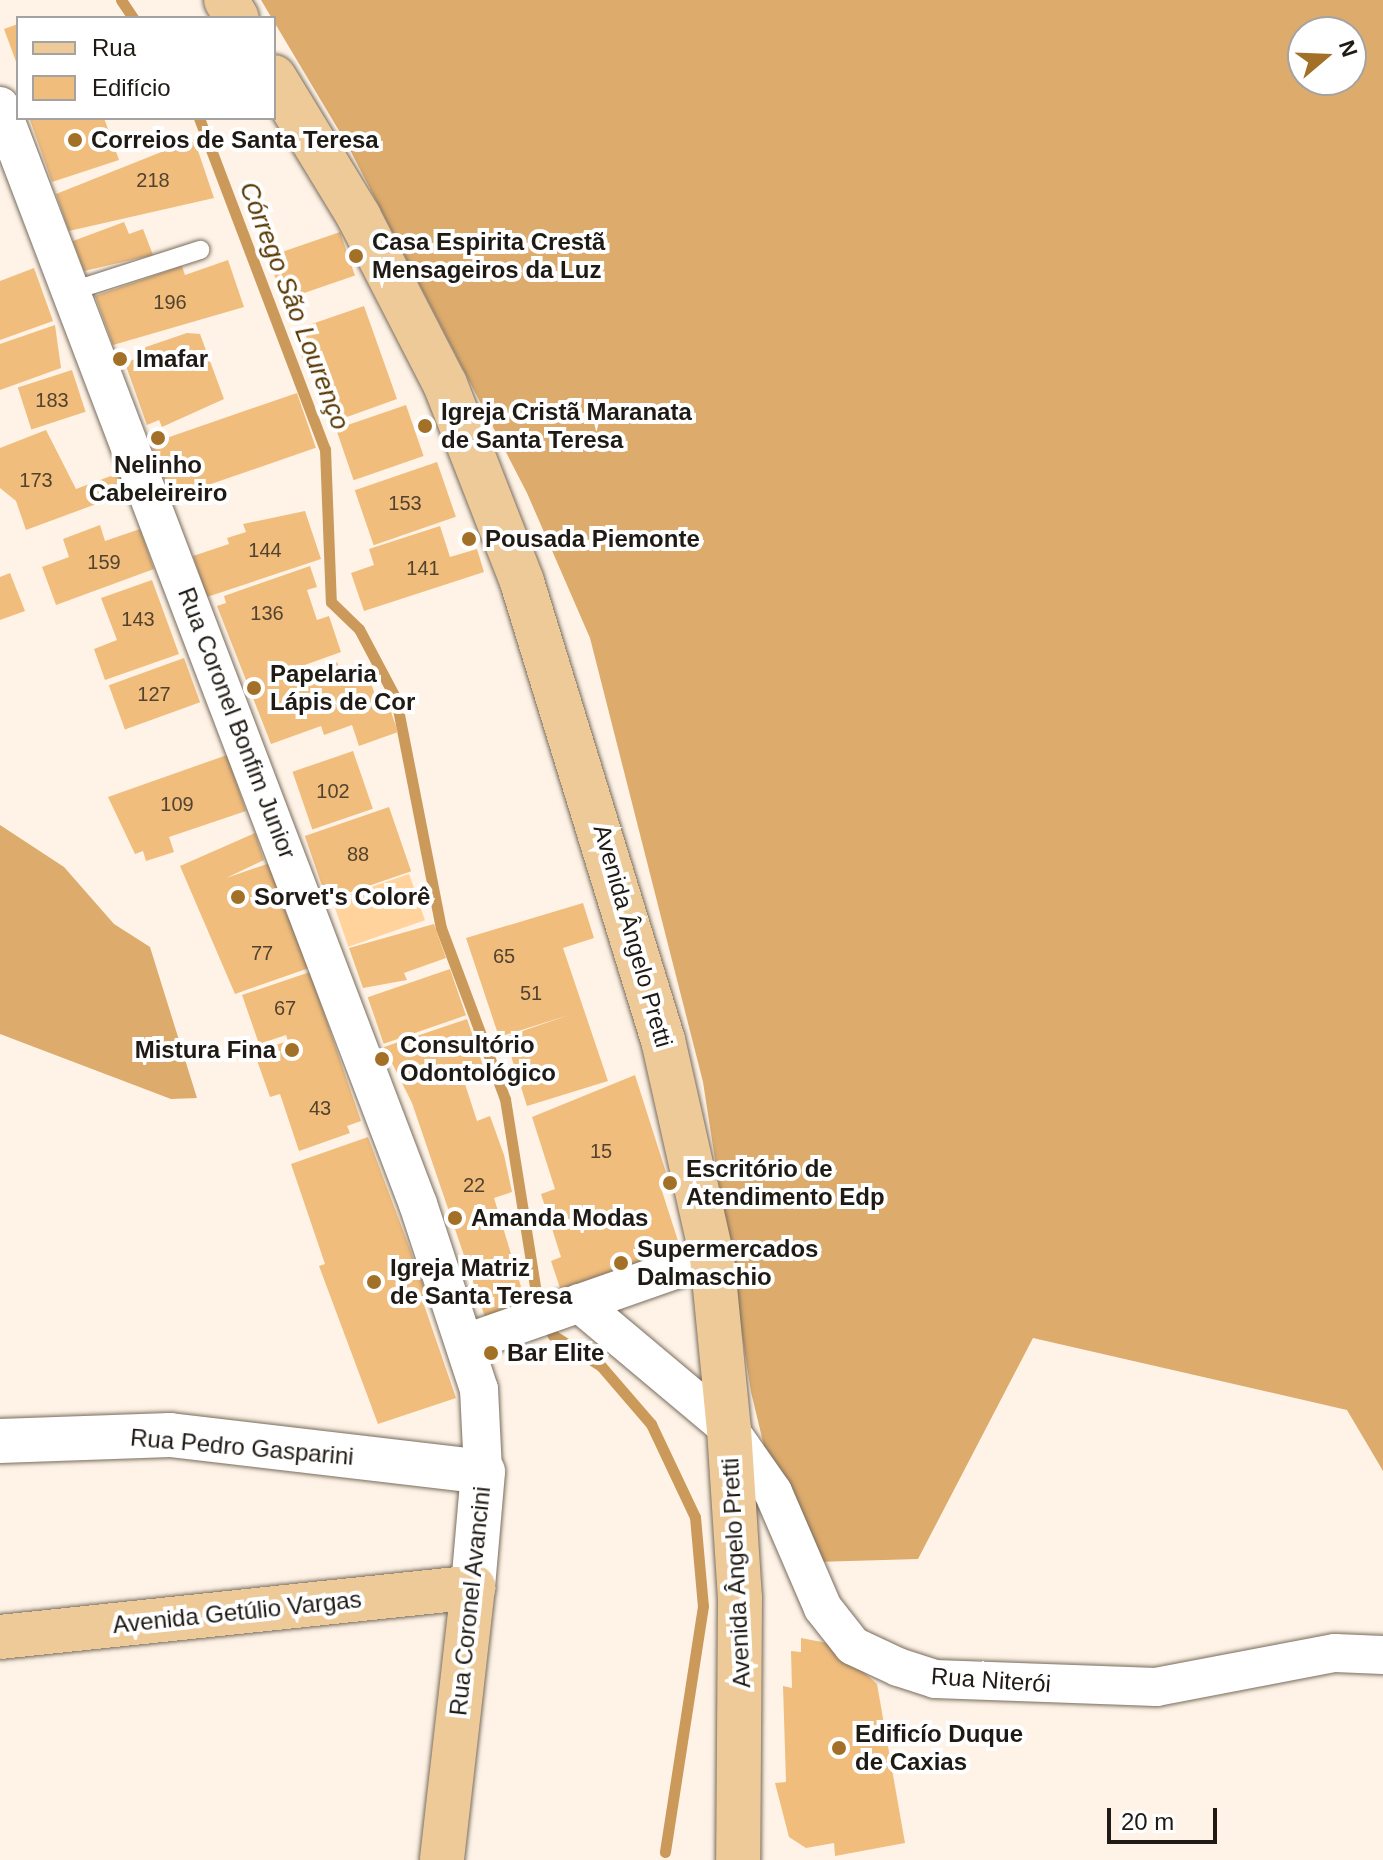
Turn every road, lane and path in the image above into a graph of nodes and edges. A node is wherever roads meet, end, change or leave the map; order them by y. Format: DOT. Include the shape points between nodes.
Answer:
graph roads {
  1 [pos="276,80"];
  2 [pos="0,106"];
  3 [pos="200,250"];
  4 [pos="69,292"];
  5 [pos="712,1257"];
  6 [pos="553,1312"];
  7 [pos="466,1343"];
  8 [pos="729,1429"];
  9 [pos="0,1441"];
  10 [pos="483,1472"];
  11 [pos="473,1587"];
  12 [pos="0,1637"];
  13 [pos="1383,1655"];
  14 [pos="442,1860"];
  15 [pos="738,1860"];
  1 -- 5 [label="main road, Avenida Ângelo Pretti" via="359,217 445,384 522,582 663,1040"];
  2 -- 4 [label="street, Rua Coronel Bonfim Junior"];
  3 -- 4 [label="lane"];
  4 -- 7 [label="street, Rua Coronel Bonfim Junior" via="329,961"];
  5 -- 6 [label="street"];
  5 -- 8 [label="main road, Avenida Ângelo Pretti"];
  6 -- 7 [label="street"];
  6 -- 8 [label="street, Rua Niterói"];
  7 -- 10 [label="street, Rua Coronel Avancini" via="479,1389"];
  8 -- 13 [label="street, Rua Niterói" via="773,1492 823,1608 853,1646 898,1667 935,1679 1156,1687 1335,1653"];
  8 -- 15 [label="main road, Avenida Ângelo Pretti" via="740,1598"];
  9 -- 10 [label="street, Rua Pedro Gasparini" via="170,1435"];
  10 -- 11 [label="street, Rua Coronel Avancini"];
  11 -- 12 [label="main road, Avenida Getúlio Vargas"];
  11 -- 14 [label="main road, Rua Coronel Avancini"];
}
